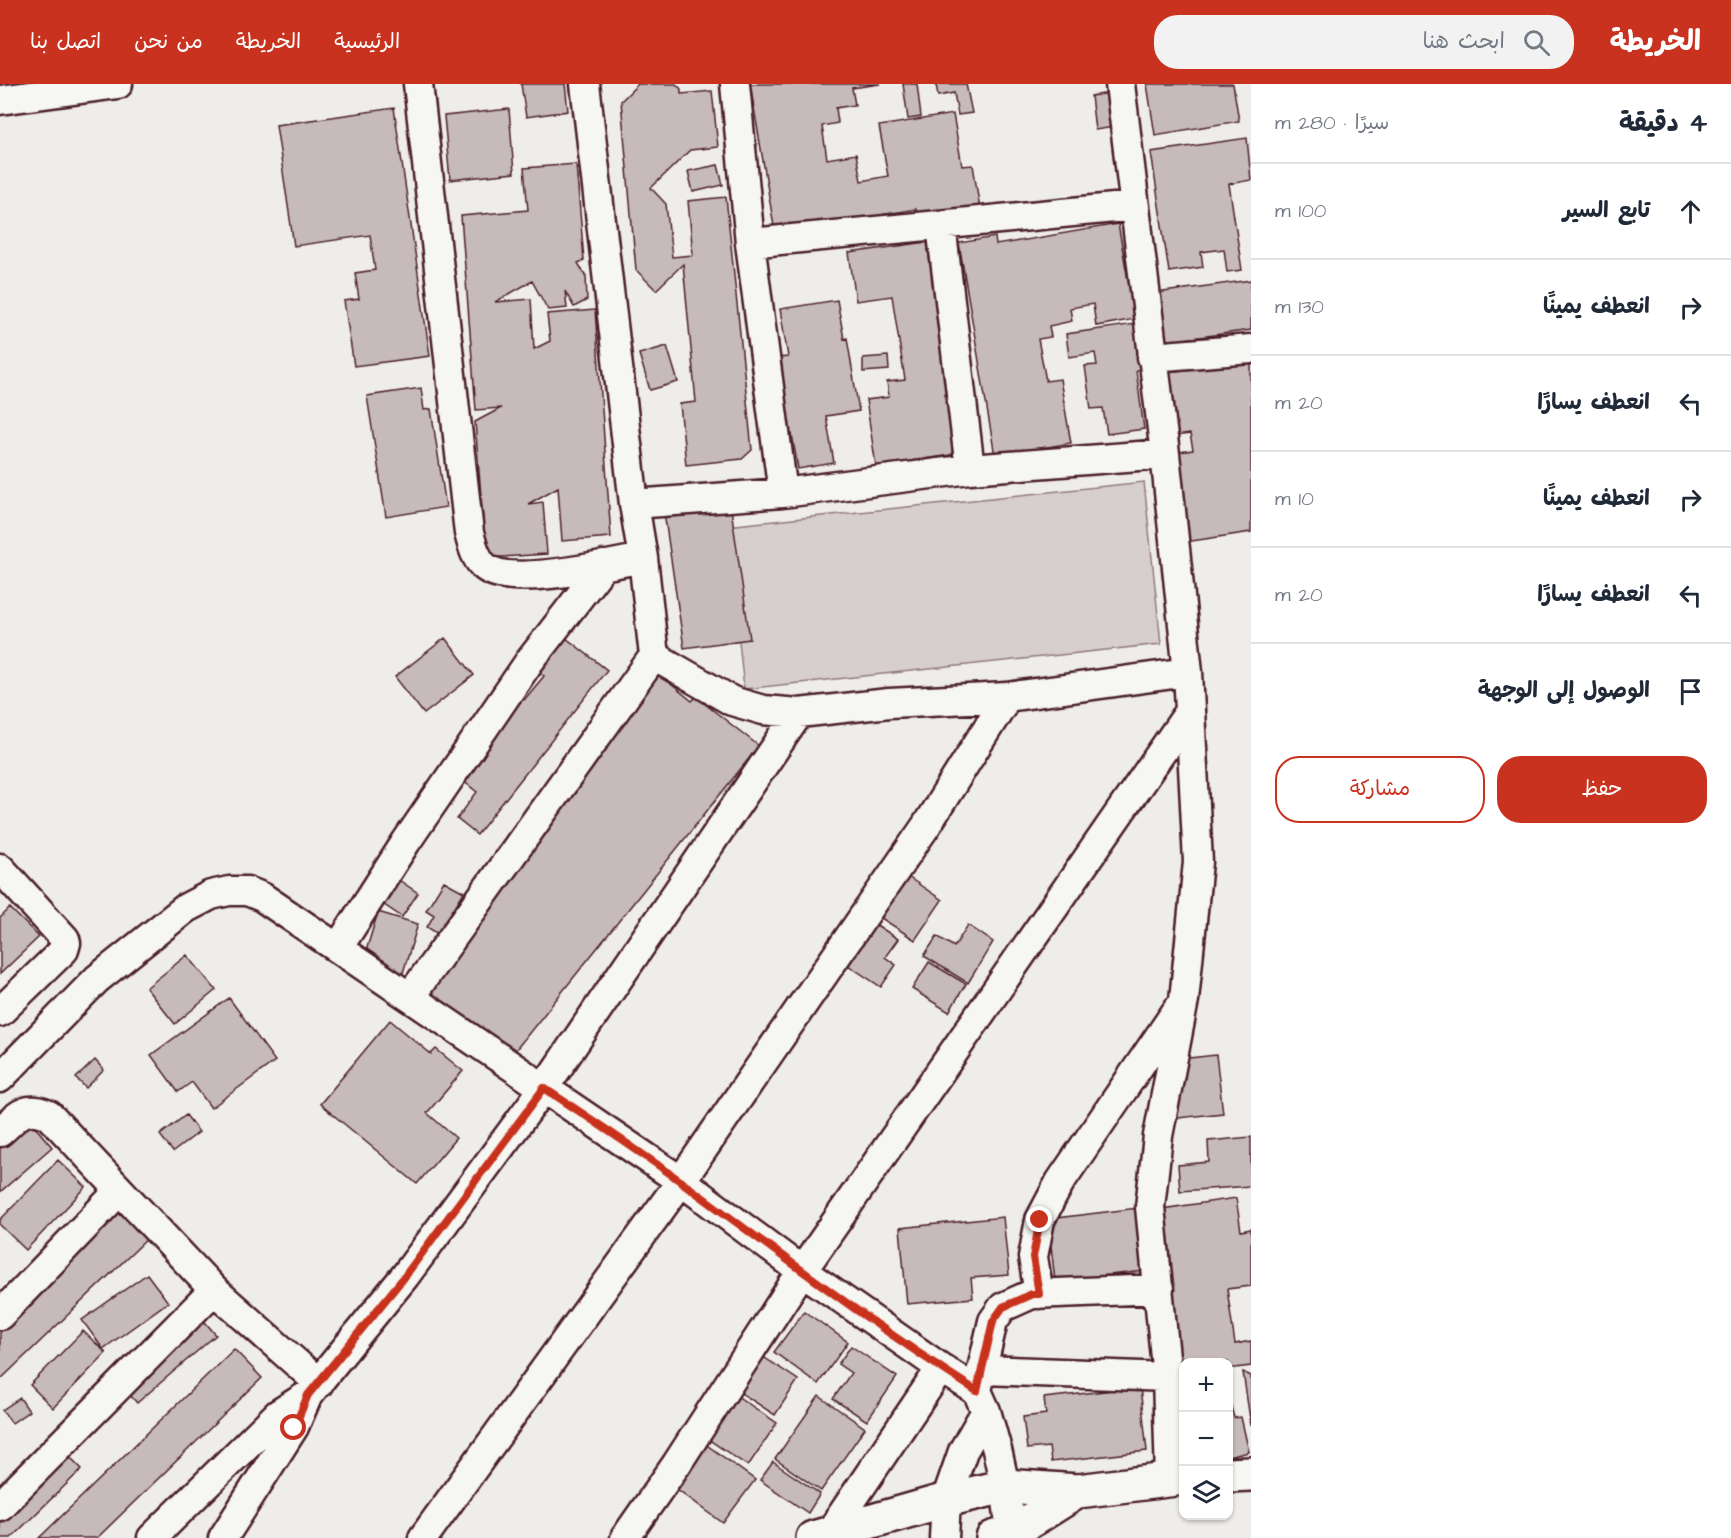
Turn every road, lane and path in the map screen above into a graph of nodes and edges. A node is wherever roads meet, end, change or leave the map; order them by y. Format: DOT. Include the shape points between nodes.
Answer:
graph roads {
  1 [pos="118,84"];
  2 [pos="417,84"];
  3 [pos="585,84"];
  4 [pos="735,84"];
  5 [pos="1120,84"];
  6 [pos="0,100"];
  7 [pos="1135,206"];
  8 [pos="941,225"];
  9 [pos="750,243"];
  10 [pos="1251,349"];
  11 [pos="1152,357"];
  12 [pos="1165,454"];
  13 [pos="970,469"];
  14 [pos="783,493"];
  15 [pos="634,504"];
  16 [pos="643,558"];
  17 [pos="604,565"];
  18 [pos="654,656"];
  19 [pos="1188,672"];
  20 [pos="1007,696"];
  21 [pos="1190,711"];
  22 [pos="799,713"];
  23 [pos="0,868"];
  24 [pos="338,948"];
  25 [pos="410,997"];
  26 [pos="1184,1000"];
  27 [pos="0,1011"];
  28 [pos="0,1078"];
  29 [pos="544,1088"];
  30 [pos="0,1132"];
  31 [pos="681,1181"];
  32 [pos="119,1191"];
  33 [pos="802,1271"];
  34 [pos="1159,1289"];
  35 [pos="214,1290"];
  36 [pos="1039,1294"];
  37 [pos="0,1315"];
  38 [pos="941,1368"];
  39 [pos="1167,1377"];
  40 [pos="314,1389"];
  41 [pos="982,1390"];
  42 [pos="1251,1474"];
  43 [pos="1233,1475"];
  44 [pos="1177,1478"];
  45 [pos="1005,1486"];
  46 [pos="1078,1491"];
  47 [pos="946,1500"];
  48 [pos="0,1506"];
  49 [pos="821,1536"];
  50 [pos="1005,1536"];
  51 [pos="152,1538"];
  52 [pos="223,1538"];
  53 [pos="423,1538"];
  54 [pos="625,1538"];
  55 [pos="944,1538"];
  1 -- 6 [label="street"];
  2 -- 17 [label="street" via="474,551 485,567 505,576 534,576"];
  3 -- 15 [label="street"];
  4 -- 9 [label="street"];
  5 -- 7 [label="street"];
  7 -- 8 [label="street"];
  7 -- 11 [label="street"];
  8 -- 9 [label="street"];
  8 -- 13 [label="street"];
  9 -- 14 [label="street"];
  10 -- 11 [label="street"];
  11 -- 12 [label="street"];
  12 -- 13 [label="street"];
  12 -- 19 [label="street"];
  13 -- 14 [label="street"];
  14 -- 15 [label="street"];
  15 -- 16 [label="street"];
  16 -- 17 [label="street"];
  16 -- 18 [label="street"];
  17 -- 24 [label="street" via="529,662"];
  18 -- 22 [label="street" via="732,701 763,710"];
  18 -- 25 [label="street"];
  19 -- 20 [label="street"];
  19 -- 21 [label="street"];
  20 -- 22 [label="street"];
  20 -- 31 [label="street" via="926,826"];
  21 -- 26 [label="street" via="1198,862"];
  21 -- 33 [label="street"];
  22 -- 29 [label="street"];
  23 -- 27 [label="street" via="66,943 64,950"];
  24 -- 25 [label="street"];
  24 -- 28 [label="street" via="262,897 247,891 211,895 186,908 97,979"];
  25 -- 29 [label="street"];
  26 -- 34 [label="street" via="1158,1136 1150,1207"];
  26 -- 36 [label="street" via="1060,1182 1040,1220 1033,1257"];
  29 -- 31 [label="street"];
  29 -- 40 [label="street" via="405,1276"];
  30 -- 32 [label="street" via="29,1110 49,1115"];
  31 -- 33 [label="street"];
  31 -- 53 [label="street"];
  32 -- 35 [label="street"];
  32 -- 37 [label="street"];
  33 -- 38 [label="street"];
  33 -- 54 [label="street"];
  34 -- 36 [label="street"];
  34 -- 39 [label="street"];
  35 -- 40 [label="street"];
  35 -- 48 [label="street"];
  36 -- 41 [label="street" via="1003,1307 993,1321"];
  38 -- 41 [label="street"];
  38 -- 49 [label="street"];
  39 -- 41 [label="street"];
  39 -- 44 [label="street"];
  40 -- 51 [label="street" via="278,1414"];
  40 -- 52 [label="street" via="294,1428"];
  41 -- 45 [label="street"];
  41 -- 47 [label="street"];
  42 -- 43 [label="main road"];
  44 -- 46 [label="main road"];
  45 -- 46 [label="main road"];
  45 -- 47 [label="main road"];
  45 -- 50 [label="street"];
  46 -- 50 [label="main road"];
  47 -- 49 [label="main road"];
  47 -- 55 [label="street"];
}
